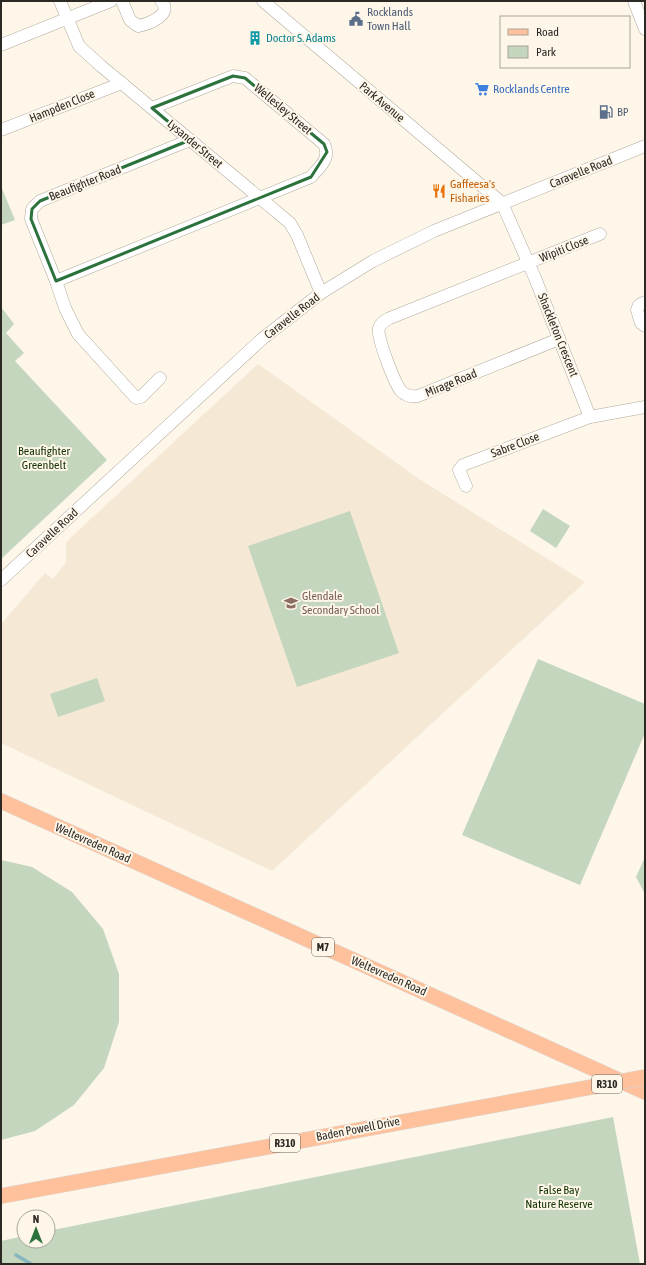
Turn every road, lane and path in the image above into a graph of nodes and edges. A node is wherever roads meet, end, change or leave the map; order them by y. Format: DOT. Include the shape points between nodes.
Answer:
graph roads {
  1 [pos="60,1"];
  2 [pos="111,1"];
  3 [pos="122,1"];
  4 [pos="160,1"];
  5 [pos="263,1"];
  6 [pos="634,1"];
  7 [pos="67,18"];
  8 [pos="645,29"];
  9 [pos="1,45"];
  10 [pos="122,83"];
  11 [pos="152,108"];
  12 [pos="1,130"];
  13 [pos="190,140"];
  14 [pos="645,146"];
  15 [pos="260,199"];
  16 [pos="502,203"];
  17 [pos="600,234"];
  18 [pos="528,263"];
  19 [pos="56,280"];
  20 [pos="321,293"];
  21 [pos="645,302"];
  22 [pos="645,326"];
  23 [pos="559,339"];
  24 [pos="160,378"];
  25 [pos="645,407"];
  26 [pos="590,417"];
  27 [pos="466,486"];
  28 [pos="1,580"];
  29 [pos="1,801"];
  30 [pos="645,1077"];
  31 [pos="645,1092"];
  32 [pos="1,1196"];
  1 -- 7 [label="street, Lysander Street"];
  2 -- 7 [label="street"];
  3 -- 4 [label="street" via="130,20 138,26 161,16 165,7"];
  5 -- 16 [label="street, Park Avenue"];
  6 -- 8 [label="street"];
  7 -- 9 [label="street"];
  7 -- 10 [label="street, Lysander Street" via="79,46"];
  10 -- 11 [label="street, Lysander Street"];
  10 -- 12 [label="street, Hampden Close"];
  11 -- 13 [label="street, Lysander Street"];
  11 -- 15 [label="street, Wellesley Street" via="233,76 245,78 324,144 328,152 325,160 311,177"];
  13 -- 15 [label="street, Lysander Street"];
  13 -- 19 [label="street, Beaufighter Road" via="40,201 32,209 31,220"];
  14 -- 16 [label="street, Caravelle Road"];
  15 -- 19 [label="street"];
  15 -- 20 [label="street, Lysander Street" via="284,217 294,229"];
  16 -- 18 [label="street, Shackleton Crescent"];
  16 -- 20 [label="street, Caravelle Road" via="406,244"];
  17 -- 18 [label="street, Wipiti Close"];
  18 -- 23 [label="street, Shackleton Crescent"];
  18 -- 23 [label="street, Mirage Road" via="385,321 378,331 384,353 401,391 415,397"];
  19 -- 24 [label="street, Beaufighter Road" via="65,308 78,334 135,397 141,397"];
  20 -- 28 [label="street, Caravelle Road" via="257,344"];
  21 -- 22 [label="street" via="639,305 637,310 641,323"];
  23 -- 26 [label="street, Shackleton Crescent"];
  25 -- 26 [label="street"];
  26 -- 27 [label="street, Sabre Close" via="462,465 459,470"];
  29 -- 31 [label="main road, Weltevreden Road / M7"];
  30 -- 32 [label="main road, Baden Powell Drive / R310, bridge"];
}
